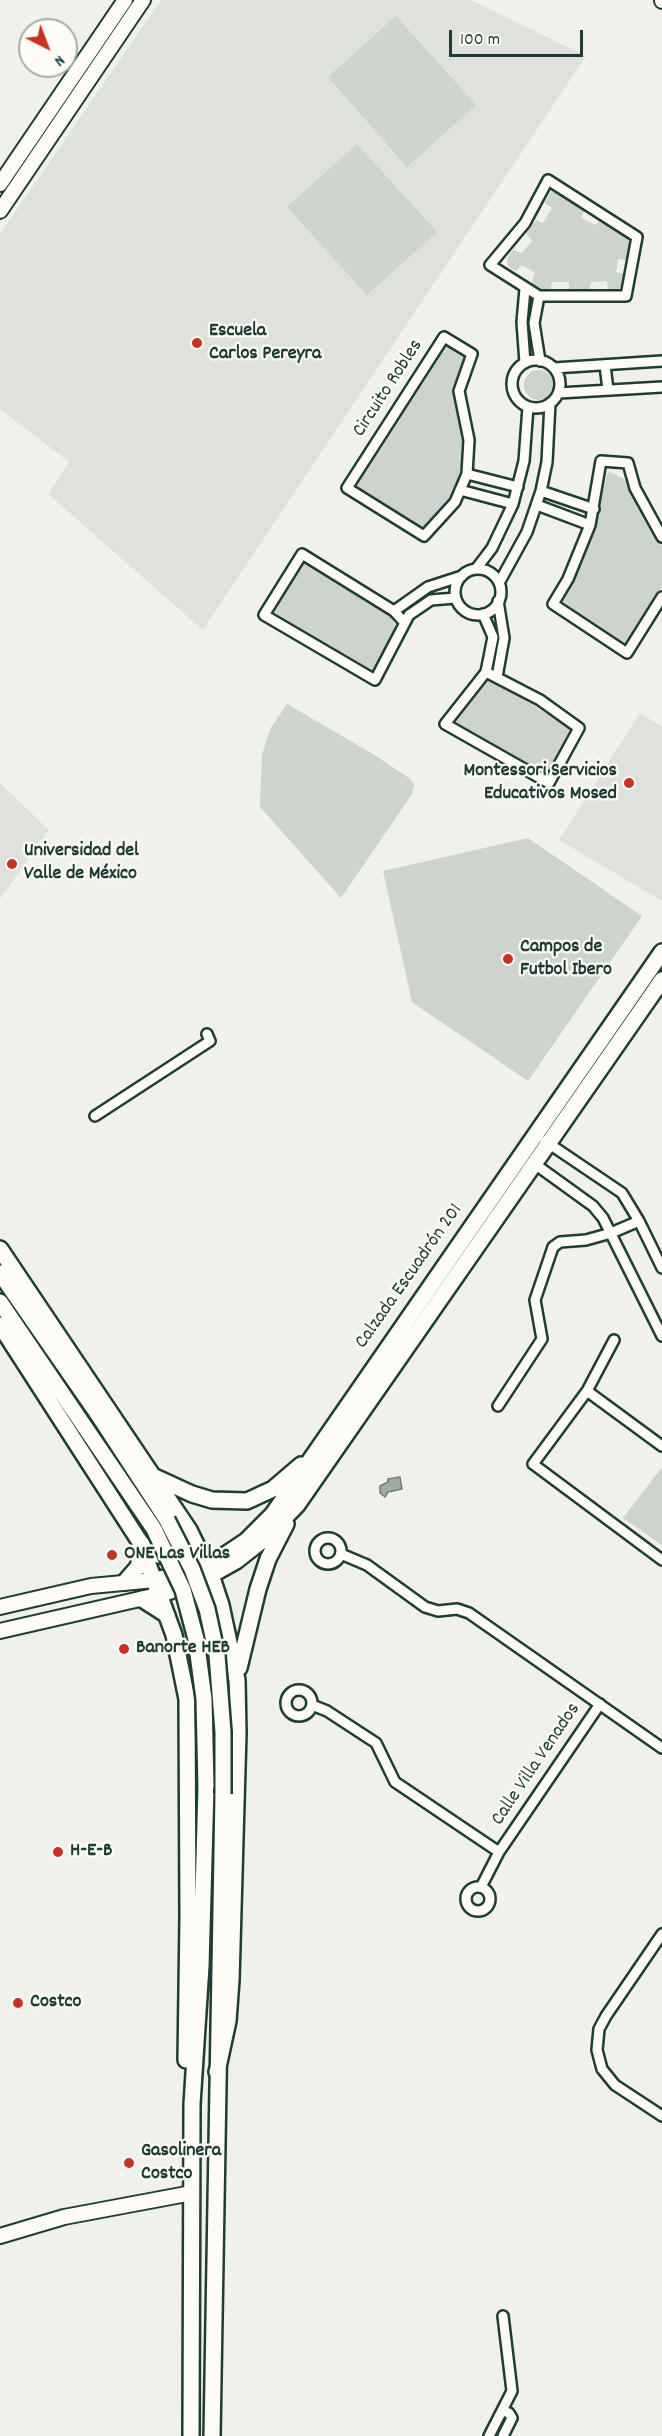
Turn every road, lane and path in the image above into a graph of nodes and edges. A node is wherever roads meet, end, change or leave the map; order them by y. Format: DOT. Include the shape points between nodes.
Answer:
graph roads {
  1 [pos="125,0"];
  2 [pos="143,0"];
  3 [pos="39,128"];
  4 [pos="51,136"];
  5 [pos="0,184"];
  6 [pos="0,211"];
  7 [pos="525,289"];
  8 [pos="539,296"];
  9 [pos="522,322"];
  10 [pos="534,323"];
  11 [pos="540,361"];
  12 [pos="662,361"];
  13 [pos="525,363"];
  14 [pos="605,365"];
  15 [pos="554,368"];
  16 [pos="662,387"];
  17 [pos="608,390"];
  18 [pos="560,393"];
  19 [pos="550,403"];
  20 [pos="528,407"];
  21 [pos="467,474"];
  22 [pos="518,487"];
  23 [pos="460,490"];
  24 [pos="541,491"];
  25 [pos="513,504"];
  26 [pos="537,505"];
  27 [pos="594,509"];
  28 [pos="590,525"];
  29 [pos="662,537"];
  30 [pos="476,569"];
  31 [pos="462,576"];
  32 [pos="499,583"];
  33 [pos="428,587"];
  34 [pos="455,597"];
  35 [pos="662,597"];
  36 [pos="431,600"];
  37 [pos="498,602"];
  38 [pos="394,611"];
  39 [pos="483,614"];
  40 [pos="404,622"];
  41 [pos="493,637"];
  42 [pos="504,638"];
  43 [pos="486,672"];
  44 [pos="497,677"];
  45 [pos="662,952"];
  46 [pos="662,980"];
  47 [pos="207,1034"];
  48 [pos="95,1116"];
  49 [pos="533,1136"];
  50 [pos="549,1143"];
  51 [pos="520,1154"];
  52 [pos="535,1164"];
  53 [pos="639,1221"];
  54 [pos="611,1233"];
  55 [pos="0,1249"];
  56 [pos="662,1268"];
  57 [pos="3,1278"];
  58 [pos="0,1302"];
  59 [pos="0,1325"];
  60 [pos="662,1336"];
  61 [pos="614,1340"];
  62 [pos="587,1391"];
  63 [pos="498,1406"];
  64 [pos="662,1446"];
  65 [pos="314,1453"];
  66 [pos="154,1477"];
  67 [pos="297,1505"];
  68 [pos="189,1530"];
  69 [pos="141,1545"];
  70 [pos="341,1554"];
  71 [pos="662,1560"];
  72 [pos="208,1570"];
  73 [pos="124,1582"];
  74 [pos="158,1587"];
  75 [pos="134,1600"];
  76 [pos="0,1607"];
  77 [pos="167,1615"];
  78 [pos="224,1620"];
  79 [pos="0,1630"];
  80 [pos="174,1635"];
  81 [pos="237,1680"];
  82 [pos="600,1704"];
  83 [pos="312,1705"];
  84 [pos="662,1748"];
  85 [pos="499,1852"];
  86 [pos="481,1887"];
  87 [pos="662,1934"];
  88 [pos="217,2072"];
  89 [pos="192,2104"];
  90 [pos="662,2116"];
  91 [pos="192,2193"];
  92 [pos="0,2236"];
  93 [pos="503,2316"];
  94 [pos="502,2411"];
  95 [pos="190,2436"];
  96 [pos="212,2436"];
  97 [pos="489,2436"];
  98 [pos="503,2436"];
  1 -- 3 [label="street"];
  2 -- 4 [label="street"];
  3 -- 4 [label="street"];
  3 -- 5 [label="street"];
  4 -- 6 [label="street"];
  7 -- 8 [label="street"];
  7 -- 8 [label="street" via="490,266 525,223 548,180 637,237 626,296"];
  7 -- 9 [label="street"];
  8 -- 10 [label="street"];
  9 -- 10 [label="street"];
  9 -- 13 [label="street"];
  10 -- 11 [label="street"];
  11 -- 13 [label="street"];
  11 -- 15 [label="street"];
  12 -- 14 [label="street"];
  13 -- 20 [label="street" via="514,375 513,390 516,398"];
  14 -- 15 [label="street"];
  14 -- 17 [label="street"];
  15 -- 18 [label="street"];
  16 -- 17 [label="street"];
  17 -- 18 [label="street"];
  18 -- 19 [label="street"];
  19 -- 20 [label="street"];
  19 -- 24 [label="street"];
  20 -- 22 [label="street"];
  21 -- 22 [label="street"];
  21 -- 23 [label="street, Circuito Robles"];
  21 -- 23 [label="street, Circuito Robles" via="469,440 459,391 472,354 444,337 347,488 424,536 455,502"];
  22 -- 25 [label="street"];
  23 -- 25 [label="street"];
  24 -- 26 [label="street"];
  24 -- 27 [label="street"];
  25 -- 30 [label="street" via="492,548"];
  26 -- 28 [label="street"];
  26 -- 32 [label="street" via="515,558"];
  27 -- 28 [label="street"];
  27 -- 29 [label="street" via="601,461 628,463 635,488"];
  28 -- 35 [label="street" via="553,604 627,653"];
  30 -- 31 [label="street"];
  30 -- 32 [label="street" via="490,572"];
  31 -- 33 [label="street"];
  31 -- 34 [label="street"];
  32 -- 37 [label="street"];
  33 -- 36 [label="street"];
  33 -- 38 [label="street"];
  34 -- 36 [label="street"];
  34 -- 39 [label="street" via="469,613"];
  36 -- 40 [label="street" via="415,609"];
  37 -- 39 [label="street"];
  37 -- 42 [label="street"];
  38 -- 40 [label="street"];
  38 -- 40 [label="street" via="302,554 264,615 375,680"];
  39 -- 41 [label="street"];
  41 -- 42 [label="street"];
  41 -- 43 [label="street"];
  42 -- 44 [label="street"];
  43 -- 44 [label="street"];
  43 -- 44 [label="street" via="445,724 549,783 579,728 540,700"];
  45 -- 49 [label="main road, Calzada Escuadrón 201"];
  46 -- 50 [label="main road, Calzada Escuadrón 201"];
  47 -- 48 [label="street" via="210,1041"];
  49 -- 50 [label="street"];
  49 -- 51 [label="main road, Calzada Escuadrón 201"];
  50 -- 52 [label="main road, Calzada Escuadrón 201"];
  50 -- 53 [label="street" via="616,1188"];
  51 -- 52 [label="street"];
  51 -- 65 [label="main road, Calzada Escuadrón 201"];
  52 -- 54 [label="street" via="593,1206"];
  52 -- 67 [label="main road, Calzada Escuadrón 201"];
  53 -- 54 [label="street"];
  53 -- 56 [label="street"];
  54 -- 60 [label="street"];
  54 -- 63 [label="street" via="560,1242 553,1247 535,1300 542,1339"];
  55 -- 66 [label="main road"];
  57 -- 88 [label="main road, bridge" via="167,1520 207,1609 217,1655 223,1731"];
  58 -- 89 [label="main road, bridge" via="154,1529 183,1590 196,1639 204,1699 206,1787"];
  59 -- 69 [label="main road"];
  61 -- 62 [label="street"];
  62 -- 64 [label="street"];
  62 -- 71 [label="street" via="533,1464"];
  65 -- 66 [label="main road" via="273,1489 247,1501 212,1500"];
  65 -- 72 [label="main road, Calzada Escuadrón 201" via="262,1527"];
  66 -- 68 [label="main road"];
  67 -- 72 [label="main road, Calzada Escuadrón 201" via="251,1551"];
  67 -- 81 [label="main road" via="268,1559 249,1619"];
  68 -- 69 [label="main road" via="179,1550 169,1554 158,1554"];
  68 -- 72 [label="main road"];
  69 -- 73 [label="main road" via="138,1567"];
  69 -- 74 [label="main road"];
  70 -- 82 [label="street, Calle Villa Venados" via="367,1565 425,1606 469,1613"];
  72 -- 74 [label="main road, Calzada Escuadrón 201"];
  72 -- 78 [label="main road"];
  73 -- 74 [label="street"];
  73 -- 75 [label="street"];
  73 -- 76 [label="street"];
  74 -- 75 [label="street"];
  74 -- 77 [label="main road"];
  75 -- 77 [label="main road"];
  75 -- 79 [label="street"];
  77 -- 80 [label="main road"];
  78 -- 80 [label="main road" via="209,1608 189,1610 176,1625"];
  78 -- 81 [label="main road"];
  80 -- 89 [label="main road" via="187,1699 186,2066"];
  81 -- 88 [label="main road" via="231,1980 228,2022"];
  82 -- 84 [label="street, Calle Villa Venados"];
  82 -- 85 [label="street, Calle Villa Venados"];
  83 -- 85 [label="street, Calle Villa Venados" via="376,1743 395,1782"];
  85 -- 86 [label="street"];
  87 -- 90 [label="street" via="606,2016 597,2044 607,2077"];
  88 -- 96 [label="main road"];
  89 -- 91 [label="main road"];
  91 -- 92 [label="street" via="64,2217"];
  91 -- 95 [label="main road"];
  93 -- 94 [label="street" via="512,2383"];
  94 -- 97 [label="street"];
  94 -- 98 [label="street" via="512,2418"];
}
